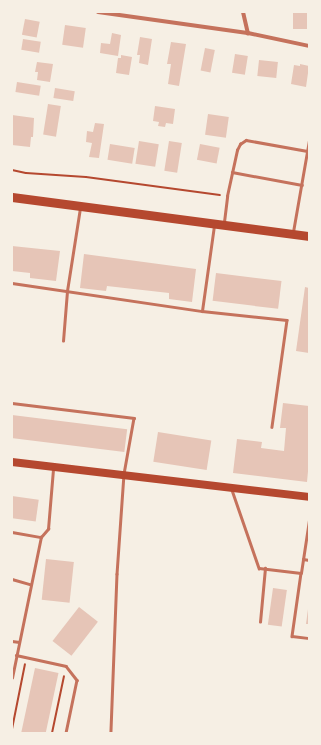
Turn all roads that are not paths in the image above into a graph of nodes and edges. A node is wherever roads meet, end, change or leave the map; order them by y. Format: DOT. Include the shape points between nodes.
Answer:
graph roads {
  1 [pos="98,12"];
  2 [pos="243,12"];
  3 [pos="248,33"];
  4 [pos="309,46"];
  5 [pos="309,140"];
  6 [pos="307,151"];
  7 [pos="232,172"];
  8 [pos="302,185"];
  9 [pos="12,197"];
  10 [pos="80,207"];
  11 [pos="219,224"];
  12 [pos="293,234"];
  13 [pos="309,236"];
  14 [pos="12,283"];
  15 [pos="67,291"];
  16 [pos="202,311"];
  17 [pos="63,341"];
  18 [pos="12,403"];
  19 [pos="272,428"];
  20 [pos="12,462"];
  21 [pos="53,466"];
  22 [pos="124,474"];
  23 [pos="231,487"];
  24 [pos="309,497"];
  25 [pos="309,520"];
  26 [pos="12,532"];
  27 [pos="41,537"];
  28 [pos="303,559"];
  29 [pos="309,560"];
  30 [pos="265,568"];
  31 [pos="301,573"];
  32 [pos="12,579"];
  33 [pos="30,584"];
  34 [pos="260,622"];
  35 [pos="309,638"];
  36 [pos="12,641"];
  37 [pos="18,642"];
  38 [pos="16,655"];
  39 [pos="12,678"];
  40 [pos="66,733"];
  41 [pos="111,733"];
  1 -- 3 [label="street"];
  2 -- 3 [label="street"];
  3 -- 4 [label="street"];
  5 -- 6 [label="lane"];
  6 -- 7 [label="lane" via="246,140 236,150"];
  6 -- 8 [label="lane"];
  7 -- 8 [label="lane"];
  7 -- 11 [label="lane"];
  8 -- 12 [label="lane"];
  9 -- 10 [label="main road"];
  10 -- 11 [label="main road"];
  10 -- 15 [label="lane"];
  11 -- 12 [label="main road"];
  11 -- 16 [label="lane"];
  12 -- 13 [label="main road"];
  14 -- 15 [label="lane"];
  15 -- 16 [label="lane"];
  15 -- 17 [label="lane"];
  16 -- 19 [label="lane" via="287,320"];
  18 -- 22 [label="lane" via="134,418"];
  20 -- 21 [label="main road"];
  21 -- 22 [label="main road"];
  21 -- 27 [label="lane" via="48,529"];
  22 -- 23 [label="main road"];
  22 -- 41 [label="lane"];
  23 -- 24 [label="main road"];
  23 -- 30 [label="lane" via="259,568"];
  25 -- 28 [label="lane"];
  26 -- 27 [label="lane"];
  27 -- 33 [label="lane"];
  28 -- 29 [label="lane"];
  28 -- 31 [label="lane"];
  30 -- 31 [label="lane"];
  30 -- 34 [label="lane"];
  31 -- 35 [label="lane" via="292,636"];
  32 -- 33 [label="lane"];
  33 -- 37 [label="lane"];
  36 -- 37 [label="lane"];
  37 -- 38 [label="lane"];
  38 -- 39 [label="lane"];
  38 -- 40 [label="lane" via="66,666 77,680"];
}
